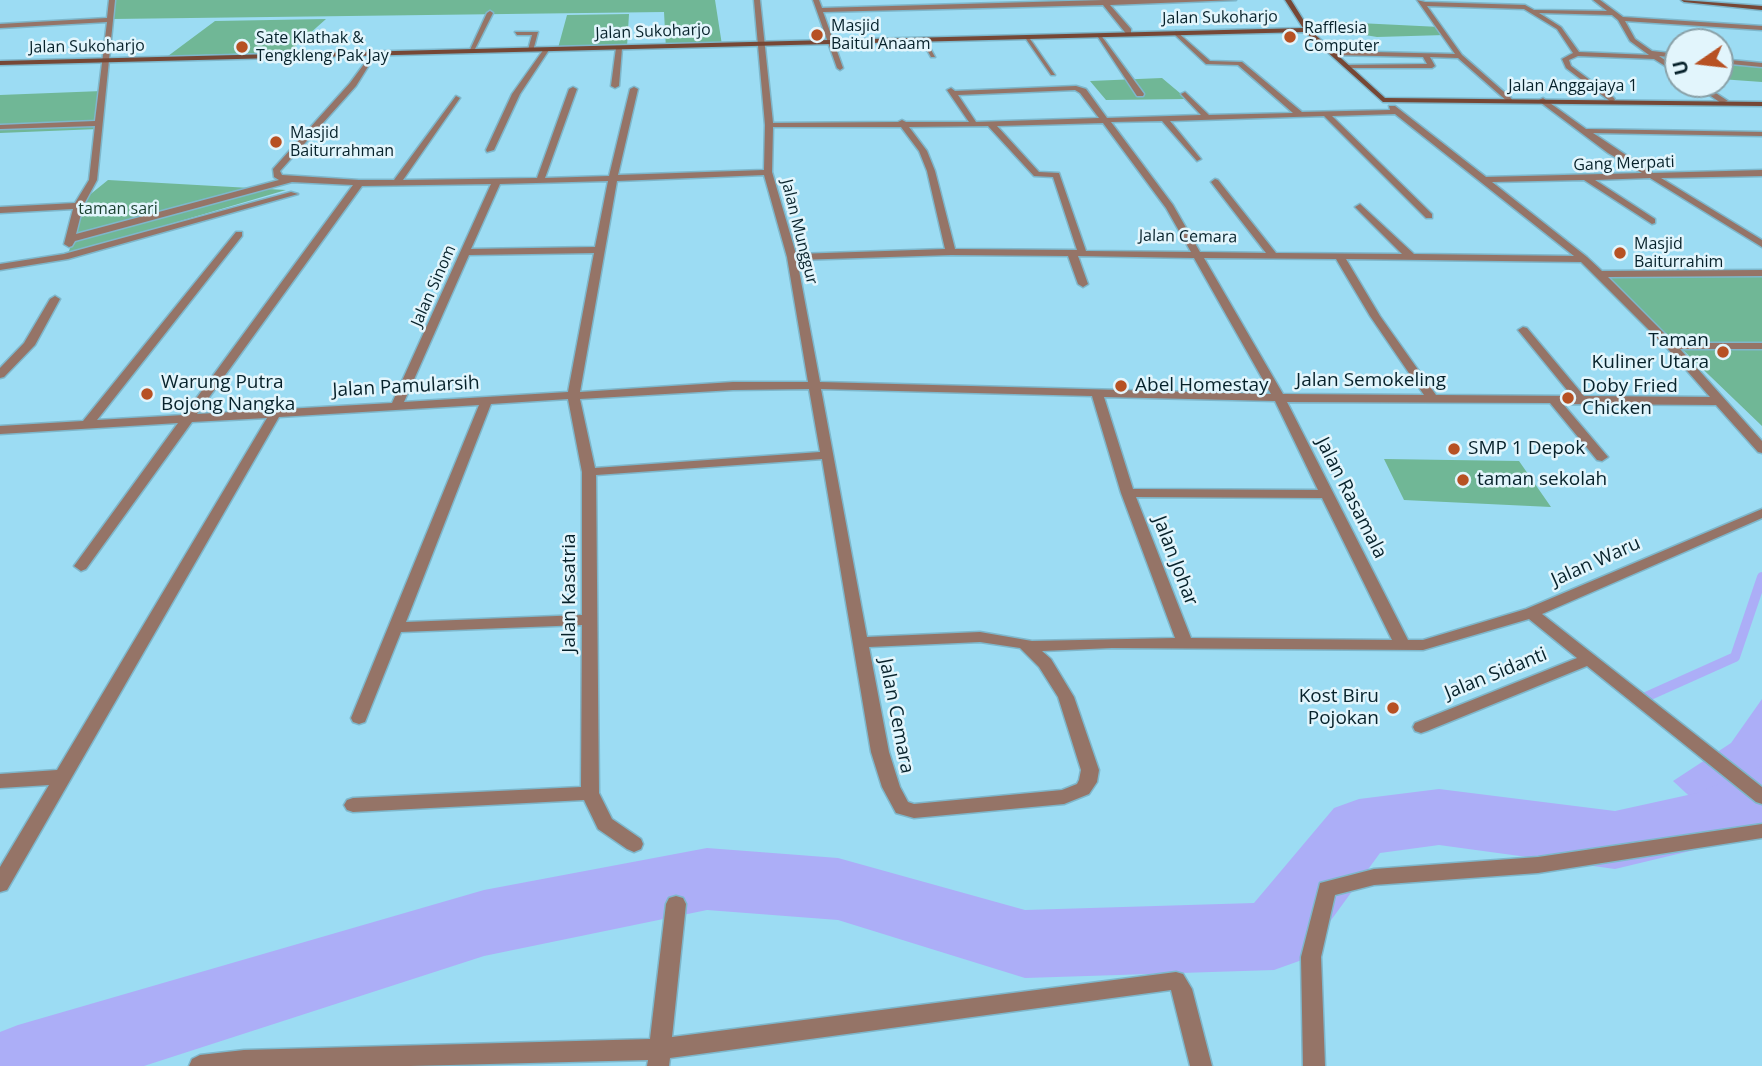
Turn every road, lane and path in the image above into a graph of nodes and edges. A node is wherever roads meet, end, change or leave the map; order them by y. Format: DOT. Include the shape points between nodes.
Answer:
graph roads {
  1 [pos="112,0"];
  2 [pos="757,0"];
  3 [pos="816,0"];
  4 [pos="899,0"];
  5 [pos="1233,0"];
  6 [pos="1288,0"];
  7 [pos="1596,0"];
  8 [pos="1684,0"];
  9 [pos="1099,1"];
  10 [pos="1171,1"];
  11 [pos="1032,2"];
  12 [pos="1421,2"];
  13 [pos="1717,2"];
  14 [pos="958,3"];
  15 [pos="902,8"];
  16 [pos="1762,8"];
  17 [pos="820,10"];
  18 [pos="1535,11"];
  19 [pos="490,13"];
  20 [pos="1615,13"];
  21 [pos="1621,19"];
  22 [pos="110,20"];
  23 [pos="0,26"];
  24 [pos="1741,26"];
  25 [pos="1762,28"];
  26 [pos="1307,30"];
  27 [pos="516,33"];
  28 [pos="1176,33"];
  29 [pos="1128,34"];
  30 [pos="1098,35"];
  31 [pos="1026,37"];
  32 [pos="1762,39"];
  33 [pos="923,40"];
  34 [pos="833,42"];
  35 [pos="762,43"];
  36 [pos="619,48"];
  37 [pos="531,50"];
  38 [pos="547,50"];
  39 [pos="471,51"];
  40 [pos="1332,53"];
  41 [pos="373,54"];
  42 [pos="1577,54"];
  43 [pos="1425,55"];
  44 [pos="1460,55"];
  45 [pos="1650,55"];
  46 [pos="933,56"];
  47 [pos="1664,56"];
  48 [pos="106,60"];
  49 [pos="1734,62"];
  50 [pos="0,63"];
  51 [pos="1664,64"];
  52 [pos="1762,65"];
  53 [pos="1346,66"];
  54 [pos="840,68"];
  55 [pos="1053,74"];
  56 [pos="615,86"];
  57 [pos="573,89"];
  58 [pos="634,89"];
  59 [pos="1140,94"];
  60 [pos="1185,94"];
  61 [pos="456,98"];
  62 [pos="1719,98"];
  63 [pos="1383,100"];
  64 [pos="1508,100"];
  65 [pos="1543,100"];
  66 [pos="1611,100"];
  67 [pos="1724,101"];
  68 [pos="1762,104"];
  69 [pos="1397,112"];
  70 [pos="1325,113"];
  71 [pos="1299,114"];
  72 [pos="1205,115"];
  73 [pos="1163,117"];
  74 [pos="1101,118"];
  75 [pos="902,122"];
  76 [pos="100,123"];
  77 [pos="990,123"];
  78 [pos="974,124"];
  79 [pos="769,125"];
  80 [pos="0,127"];
  81 [pos="1584,131"];
  82 [pos="1762,134"];
  83 [pos="490,150"];
  84 [pos="1197,159"];
  85 [pos="768,172"];
  86 [pos="1742,173"];
  87 [pos="1762,173"];
  88 [pos="1654,177"];
  89 [pos="612,178"];
  90 [pos="292,179"];
  91 [pos="1588,179"];
  92 [pos="1486,180"];
  93 [pos="398,181"];
  94 [pos="497,181"];
  95 [pos="540,181"];
  96 [pos="1215,182"];
  97 [pos="359,183"];
  98 [pos="1762,184"];
  99 [pos="294,194"];
  100 [pos="78,206"];
  101 [pos="1360,206"];
  102 [pos="0,210"];
  103 [pos="1429,216"];
  104 [pos="1653,221"];
  105 [pos="239,234"];
  106 [pos="70,239"];
  107 [pos="1762,244"];
  108 [pos="599,250"];
  109 [pos="467,252"];
  110 [pos="951,252"];
  111 [pos="1077,252"];
  112 [pos="1196,255"];
  113 [pos="1273,255"];
  114 [pos="1338,256"];
  115 [pos="65,257"];
  116 [pos="792,257"];
  117 [pos="1411,257"];
  118 [pos="1584,259"];
  119 [pos="0,267"];
  120 [pos="1762,273"];
  121 [pos="1600,274"];
  122 [pos="1083,284"];
  123 [pos="55,299"];
  124 [pos="1523,330"];
  125 [pos="1671,346"];
  126 [pos="1762,346"];
  127 [pos="0,375"];
  128 [pos="813,385"];
  129 [pos="1097,393"];
  130 [pos="573,395"];
  131 [pos="1279,398"];
  132 [pos="1432,398"];
  133 [pos="1553,399"];
  134 [pos="1580,399"];
  135 [pos="488,400"];
  136 [pos="1719,401"];
  137 [pos="397,405"];
  138 [pos="276,412"];
  139 [pos="192,417"];
  140 [pos="89,422"];
  141 [pos="0,429"];
  142 [pos="1762,449"];
  143 [pos="828,456"];
  144 [pos="1602,457"];
  145 [pos="589,472"];
  146 [pos="1128,493"];
  147 [pos="1329,495"];
  148 [pos="1762,513"];
  149 [pos="81,566"];
  150 [pos="1531,613"];
  151 [pos="590,620"];
  152 [pos="396,627"];
  153 [pos="863,642"];
  154 [pos="1185,643"];
  155 [pos="1403,645"];
  156 [pos="1029,646"];
  157 [pos="1587,660"];
  158 [pos="359,718"];
  159 [pos="1422,727"];
  160 [pos="61,777"];
  161 [pos="0,781"];
  162 [pos="590,793"];
  163 [pos="1762,797"];
  164 [pos="353,805"];
  165 [pos="1762,831"];
  166 [pos="634,844"];
  167 [pos="0,884"];
  168 [pos="676,904"];
  169 [pos="659,1058"];
  170 [pos="200,1066"];
  171 [pos="1201,1066"];
  172 [pos="1314,1066"];
  1 -- 22 [label="street"];
  2 -- 35 [label="street, Jalan Munggur"];
  3 -- 17 [label="street"];
  4 -- 15 [label="street"];
  5 -- 10 [label="street"];
  6 -- 26 [label="main road"];
  7 -- 20 [label="street"];
  8 -- 13 [label="main road"];
  9 -- 10 [label="street"];
  9 -- 11 [label="street"];
  9 -- 29 [label="street"];
  11 -- 14 [label="street"];
  12 -- 18 [label="street" via="1511,5"];
  12 -- 44 [label="street"];
  13 -- 16 [label="main road"];
  14 -- 15 [label="street"];
  15 -- 17 [label="street"];
  17 -- 34 [label="street"];
  18 -- 20 [label="street"];
  18 -- 42 [label="street" via="1559,28"];
  19 -- 39 [label="street"];
  20 -- 21 [label="street"];
  21 -- 24 [label="street"];
  21 -- 45 [label="street" via="1626,35"];
  22 -- 23 [label="street"];
  22 -- 48 [label="street"];
  24 -- 25 [label="street"];
  24 -- 32 [label="street"];
  26 -- 28 [label="main road, Jalan Sukoharjo"];
  26 -- 40 [label="main road"];
  27 -- 37 [label="street" via="536,33"];
  28 -- 29 [label="main road, Jalan Sukoharjo"];
  28 -- 71 [label="street" via="1208,63 1240,63"];
  29 -- 30 [label="main road, Jalan Sukoharjo"];
  30 -- 31 [label="main road, Jalan Sukoharjo"];
  30 -- 59 [label="street"];
  31 -- 33 [label="main road, Jalan Sukoharjo"];
  31 -- 55 [label="street"];
  33 -- 34 [label="main road, Jalan Sukoharjo"];
  33 -- 46 [label="street"];
  34 -- 35 [label="main road, Jalan Sukoharjo"];
  34 -- 54 [label="street"];
  35 -- 36 [label="main road, Jalan Sukoharjo"];
  35 -- 79 [label="street, Jalan Munggur"];
  36 -- 38 [label="main road, Jalan Sukoharjo"];
  36 -- 56 [label="street"];
  37 -- 38 [label="main road, Jalan Sukoharjo"];
  37 -- 39 [label="main road, Jalan Sukoharjo"];
  38 -- 83 [label="street" via="516,94"];
  39 -- 41 [label="main road, Jalan Sukoharjo"];
  40 -- 43 [label="street"];
  40 -- 53 [label="main road"];
  41 -- 48 [label="main road, Jalan Sukoharjo"];
  41 -- 90 [label="street" via="347,92 276,171 278,177"];
  42 -- 45 [label="street"];
  42 -- 66 [label="street" via="1565,59 1568,67"];
  43 -- 44 [label="street"];
  43 -- 53 [label="street" via="1432,66"];
  44 -- 64 [label="street"];
  45 -- 47 [label="street"];
  45 -- 51 [label="street"];
  48 -- 50 [label="main road, Jalan Sukoharjo"];
  48 -- 76 [label="street"];
  49 -- 52 [label="street"];
  53 -- 63 [label="main road"];
  57 -- 95 [label="street"];
  58 -- 89 [label="street"];
  60 -- 72 [label="street"];
  61 -- 93 [label="street"];
  62 -- 67 [label="street"];
  63 -- 64 [label="main road, Jalan Anggajaya 1"];
  63 -- 69 [label="street"];
  64 -- 65 [label="main road, Jalan Anggajaya 1"];
  65 -- 66 [label="main road, Jalan Anggajaya 1"];
  65 -- 81 [label="street"];
  66 -- 67 [label="main road, Jalan Anggajaya 1"];
  67 -- 68 [label="main road, Jalan Anggajaya 1"];
  69 -- 70 [label="street"];
  69 -- 92 [label="street"];
  70 -- 71 [label="street"];
  70 -- 103 [label="street"];
  71 -- 72 [label="street"];
  72 -- 73 [label="street"];
  73 -- 74 [label="street"];
  73 -- 84 [label="street"];
  74 -- 77 [label="street"];
  74 -- 78 [label="street, Jalan Rasamala" via="1076,88 952,92"];
  74 -- 112 [label="street, Jalan Rasamala" via="1170,207"];
  75 -- 78 [label="street"];
  75 -- 79 [label="street"];
  75 -- 110 [label="street" via="931,171"];
  76 -- 80 [label="street"];
  76 -- 100 [label="street" via="93,180"];
  77 -- 78 [label="street"];
  77 -- 111 [label="street" via="1037,174 1056,174"];
  79 -- 85 [label="street, Jalan Munggur"];
  81 -- 82 [label="street"];
  81 -- 88 [label="street"];
  85 -- 89 [label="street"];
  85 -- 116 [label="street, Jalan Munggur"];
  86 -- 87 [label="street, Gang Merpati"];
  86 -- 88 [label="street, Gang Merpati"];
  86 -- 98 [label="street"];
  88 -- 91 [label="street, Gang Merpati"];
  88 -- 107 [label="street"];
  89 -- 95 [label="street"];
  89 -- 108 [label="street"];
  90 -- 97 [label="street"];
  90 -- 106 [label="street"];
  91 -- 92 [label="street, Gang Merpati"];
  91 -- 104 [label="street"];
  92 -- 118 [label="street"];
  93 -- 94 [label="street"];
  93 -- 97 [label="street"];
  94 -- 95 [label="street"];
  94 -- 109 [label="street, Jalan Sinom"];
  96 -- 113 [label="street"];
  97 -- 139 [label="street"];
  99 -- 115 [label="street"];
  100 -- 102 [label="street"];
  100 -- 106 [label="street"];
  101 -- 117 [label="street"];
  105 -- 140 [label="street"];
  106 -- 115 [label="street"];
  108 -- 109 [label="street"];
  108 -- 130 [label="street"];
  109 -- 137 [label="street, Jalan Sinom"];
  110 -- 111 [label="street, Jalan Cemara"];
  110 -- 116 [label="street, Jalan Cemara"];
  111 -- 112 [label="street, Jalan Cemara"];
  111 -- 122 [label="street"];
  112 -- 113 [label="street, Jalan Cemara"];
  112 -- 131 [label="street, Jalan Rasamala"];
  113 -- 114 [label="street, Jalan Cemara"];
  114 -- 117 [label="street, Jalan Cemara"];
  114 -- 132 [label="street"];
  115 -- 119 [label="street"];
  116 -- 128 [label="street, Jalan Munggur"];
  117 -- 118 [label="street, Jalan Cemara"];
  118 -- 121 [label="street"];
  120 -- 121 [label="street"];
  121 -- 125 [label="street"];
  123 -- 127 [label="street" via="29,345"];
  124 -- 134 [label="street"];
  125 -- 126 [label="street"];
  125 -- 136 [label="street"];
  128 -- 129 [label="street, Jalan Semokeling"];
  128 -- 130 [label="street, Jalan Pamularsih"];
  128 -- 143 [label="street, Jalan Cemara"];
  129 -- 131 [label="street, Jalan Semokeling"];
  129 -- 146 [label="street, Jalan Johar"];
  130 -- 135 [label="street, Jalan Pamularsih"];
  130 -- 145 [label="street, Jalan Kasatria"];
  131 -- 132 [label="street, Jalan Semokeling"];
  131 -- 147 [label="street, Jalan Rasamala"];
  132 -- 133 [label="street, Jalan Semokeling"];
  133 -- 134 [label="street, Jalan Semokeling"];
  133 -- 144 [label="street"];
  134 -- 136 [label="street, Jalan Semokeling"];
  135 -- 137 [label="street, Jalan Pamularsih"];
  135 -- 152 [label="street"];
  136 -- 142 [label="street"];
  137 -- 138 [label="street, Jalan Pamularsih"];
  138 -- 139 [label="street, Jalan Pamularsih"];
  138 -- 160 [label="street"];
  139 -- 140 [label="street, Jalan Pamularsih"];
  139 -- 149 [label="street"];
  140 -- 141 [label="street, Jalan Pamularsih"];
  143 -- 145 [label="street"];
  143 -- 153 [label="street, Jalan Cemara"];
  145 -- 151 [label="street, Jalan Kasatria"];
  146 -- 147 [label="street"];
  146 -- 154 [label="street, Jalan Johar"];
  147 -- 155 [label="street, Jalan Rasamala"];
  148 -- 150 [label="street, Jalan Waru"];
  150 -- 155 [label="street" via="1423,645"];
  150 -- 157 [label="street"];
  151 -- 152 [label="street"];
  151 -- 162 [label="street, Jalan Kasatria"];
  152 -- 158 [label="street"];
  153 -- 156 [label="street" via="980,637 1006,638"];
  153 -- 156 [label="street, Jalan Cemara" via="880,752 899,804 908,811 1064,797 1083,789 1090,770 1066,697"];
  154 -- 155 [label="street"];
  154 -- 156 [label="street"];
  157 -- 159 [label="street, Jalan Sidanti"];
  157 -- 163 [label="street"];
  160 -- 161 [label="street"];
  160 -- 167 [label="street"];
  162 -- 164 [label="street"];
  162 -- 166 [label="street" via="605,824"];
  165 -- 172 [label="street" via="1538,865 1374,877 1327,889 1311,957"];
  168 -- 169 [label="street"];
  169 -- 170 [label="street" via="244,1060"];
  169 -- 171 [label="street" via="1176,981"];
}
